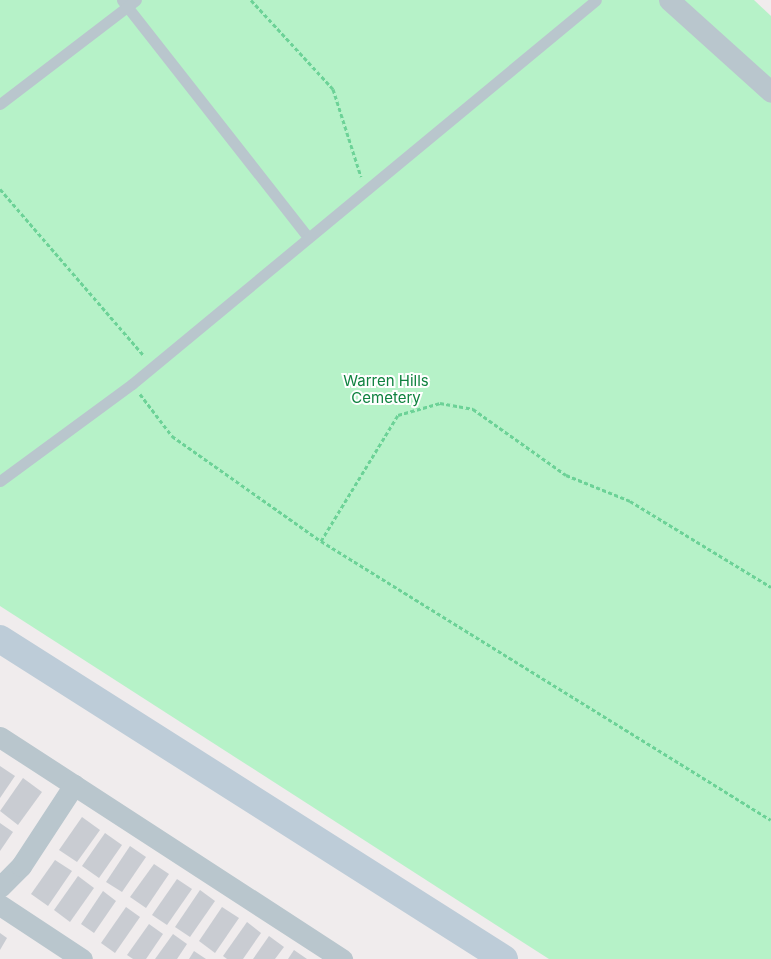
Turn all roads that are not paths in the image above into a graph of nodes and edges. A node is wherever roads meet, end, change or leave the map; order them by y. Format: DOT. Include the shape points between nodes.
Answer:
graph roads {
  1 [pos="596,0"];
  2 [pos="669,0"];
  3 [pos="129,2"];
  4 [pos="771,92"];
  5 [pos="0,104"];
  6 [pos="306,236"];
  7 [pos="0,482"];
  8 [pos="0,639"];
  9 [pos="0,737"];
  10 [pos="74,786"];
  11 [pos="0,887"];
  12 [pos="0,905"];
  13 [pos="82,959"];
  14 [pos="342,959"];
  15 [pos="504,959"];
  1 -- 6 [label="lane"];
  2 -- 4 [label="street"];
  3 -- 5 [label="lane"];
  3 -- 6 [label="lane"];
  6 -- 7 [label="lane" via="132,384"];
  8 -- 15 [label="street"];
  9 -- 10 [label="street"];
  10 -- 11 [label="street" via="21,866"];
  10 -- 14 [label="street"];
  12 -- 13 [label="street"];
}
